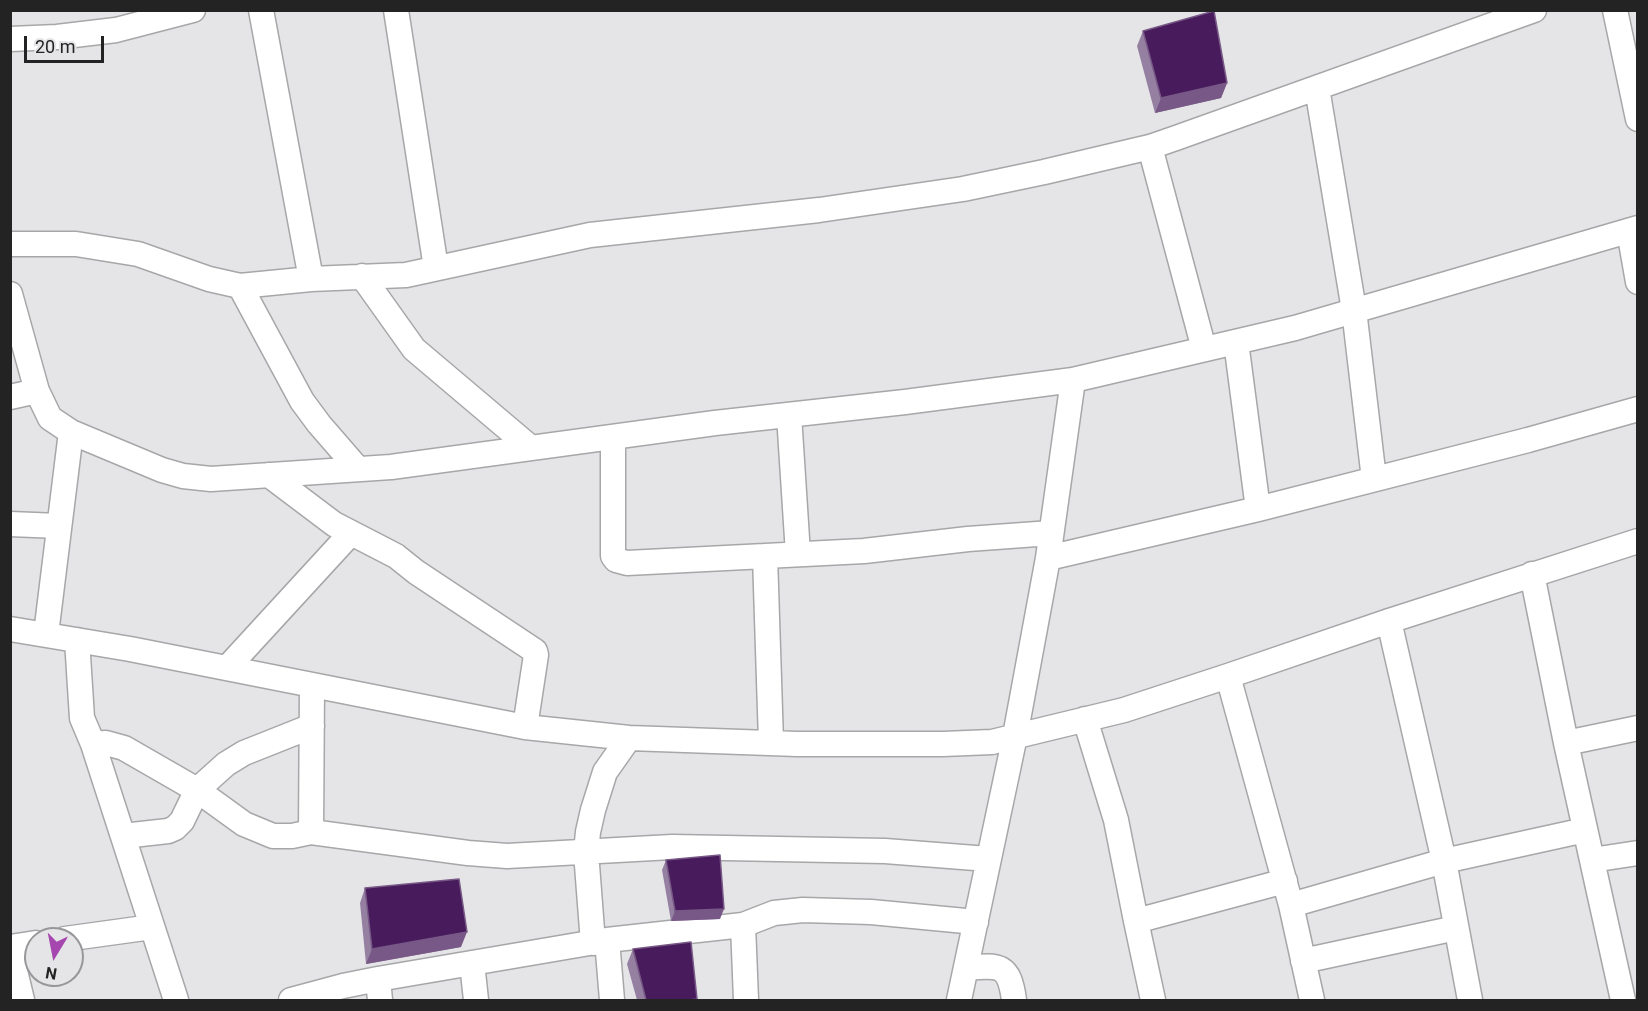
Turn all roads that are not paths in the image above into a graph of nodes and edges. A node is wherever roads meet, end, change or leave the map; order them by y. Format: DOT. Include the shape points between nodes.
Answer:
graph roads {
  1 [pos="193,10"];
  2 [pos="261,10"];
  3 [pos="396,10"];
  4 [pos="1534,10"];
  5 [pos="1615,10"];
  6 [pos="10,39"];
  7 [pos="1317,88"];
  8 [pos="1638,119"];
  9 [pos="1150,147"];
  10 [pos="1633,230"];
  11 [pos="10,244"];
  12 [pos="436,268"];
  13 [pos="362,276"];
  14 [pos="311,279"];
  15 [pos="1638,282"];
  16 [pos="240,286"];
  17 [pos="11,300"];
  18 [pos="1354,310"];
  19 [pos="1236,342"];
  20 [pos="1204,349"];
  21 [pos="1072,380"];
  22 [pos="37,391"];
  23 [pos="10,397"];
  24 [pos="1638,409"];
  25 [pos="789,415"];
  26 [pos="71,432"];
  27 [pos="614,437"];
  28 [pos="531,448"];
  29 [pos="358,469"];
  30 [pos="269,475"];
  31 [pos="1374,479"];
  32 [pos="1258,509"];
  33 [pos="10,524"];
  34 [pos="59,526"];
  35 [pos="351,533"];
  36 [pos="1051,533"];
  37 [pos="1638,541"];
  38 [pos="798,554"];
  39 [pos="765,556"];
  40 [pos="1048,558"];
  41 [pos="1532,574"];
  42 [pos="1389,621"];
  43 [pos="10,629"];
  44 [pos="46,634"];
  45 [pos="77,640"];
  46 [pos="228,668"];
  47 [pos="1228,676"];
  48 [pos="312,686"];
  49 [pos="1085,719"];
  50 [pos="312,726"];
  51 [pos="525,727"];
  52 [pos="1638,728"];
  53 [pos="1015,736"];
  54 [pos="629,738"];
  55 [pos="771,742"];
  56 [pos="1566,742"];
  57 [pos="93,744"];
  58 [pos="197,790"];
  59 [pos="1585,831"];
  60 [pos="311,832"];
  61 [pos="123,836"];
  62 [pos="586,852"];
  63 [pos="1638,853"];
  64 [pos="988,859"];
  65 [pos="1592,860"];
  66 [pos="1444,861"];
  67 [pos="1285,881"];
  68 [pos="1291,905"];
  69 [pos="1136,921"];
  70 [pos="976,922"];
  71 [pos="743,925"];
  72 [pos="152,927"];
  73 [pos="1456,928"];
  74 [pos="84,936"];
  75 [pos="600,941"];
  76 [pos="10,948"];
  77 [pos="1303,961"];
  78 [pos="472,963"];
  79 [pos="966,968"];
  80 [pos="379,990"];
  81 [pos="22,1000"];
  82 [pos="176,1000"];
  83 [pos="291,1000"];
  84 [pos="476,1000"];
  85 [pos="612,1000"];
  86 [pos="746,1000"];
  87 [pos="959,1000"];
  88 [pos="1014,1000"];
  89 [pos="1154,1000"];
  90 [pos="1312,1000"];
  91 [pos="1470,1000"];
  92 [pos="1623,1000"];
  1 -- 6 [label="street" via="116,30"];
  2 -- 14 [label="street"];
  3 -- 12 [label="street"];
  4 -- 7 [label="street"];
  5 -- 8 [label="street"];
  7 -- 9 [label="street"];
  7 -- 18 [label="street"];
  9 -- 12 [label="street" via="963,189 819,210 590,235"];
  9 -- 20 [label="street"];
  10 -- 15 [label="street"];
  10 -- 18 [label="street"];
  11 -- 16 [label="street" via="76,244 138,254"];
  12 -- 13 [label="street"];
  13 -- 14 [label="street"];
  13 -- 28 [label="street" via="414,349"];
  14 -- 16 [label="street"];
  16 -- 29 [label="street" via="302,401"];
  17 -- 22 [label="street"];
  18 -- 19 [label="street"];
  18 -- 31 [label="street"];
  19 -- 20 [label="street"];
  19 -- 32 [label="street"];
  20 -- 21 [label="street"];
  21 -- 25 [label="street"];
  21 -- 36 [label="street"];
  22 -- 23 [label="street"];
  22 -- 26 [label="street" via="50,418"];
  24 -- 31 [label="street"];
  25 -- 27 [label="street"];
  25 -- 38 [label="street"];
  26 -- 30 [label="street" via="183,476 211,479"];
  26 -- 34 [label="street"];
  27 -- 28 [label="street"];
  27 -- 39 [label="street" via="616,560 627,563"];
  28 -- 29 [label="street"];
  29 -- 30 [label="street"];
  30 -- 35 [label="street"];
  31 -- 32 [label="street"];
  32 -- 40 [label="street"];
  33 -- 34 [label="street"];
  34 -- 44 [label="street"];
  35 -- 46 [label="street"];
  35 -- 51 [label="street" via="396,556 535,651"];
  36 -- 38 [label="street"];
  36 -- 40 [label="street"];
  37 -- 41 [label="street"];
  38 -- 39 [label="street"];
  39 -- 55 [label="street"];
  40 -- 53 [label="street"];
  41 -- 42 [label="street"];
  41 -- 56 [label="street"];
  42 -- 47 [label="street"];
  42 -- 66 [label="street"];
  43 -- 44 [label="street"];
  44 -- 45 [label="street"];
  45 -- 46 [label="street"];
  45 -- 57 [label="street" via="82,718"];
  46 -- 48 [label="street"];
  47 -- 49 [label="street"];
  47 -- 67 [label="street"];
  48 -- 50 [label="street"];
  48 -- 51 [label="street"];
  49 -- 53 [label="street"];
  49 -- 69 [label="street" via="1116,820"];
  50 -- 58 [label="street" via="244,753"];
  50 -- 60 [label="street"];
  51 -- 54 [label="street"];
  52 -- 56 [label="street"];
  53 -- 55 [label="street" via="992,742 943,744"];
  53 -- 64 [label="street"];
  54 -- 55 [label="street"];
  54 -- 62 [label="street" via="605,772"];
  56 -- 59 [label="street"];
  57 -- 58 [label="street" via="124,748"];
  57 -- 61 [label="street"];
  58 -- 60 [label="street" via="244,824 273,836"];
  58 -- 61 [label="street" via="175,828"];
  59 -- 65 [label="street"];
  59 -- 66 [label="street"];
  60 -- 62 [label="street" via="507,856"];
  61 -- 72 [label="street"];
  62 -- 64 [label="street" via="672,847 885,850"];
  62 -- 75 [label="street"];
  63 -- 65 [label="street"];
  64 -- 70 [label="street"];
  65 -- 92 [label="street"];
  66 -- 68 [label="street"];
  66 -- 73 [label="street"];
  67 -- 68 [label="street"];
  67 -- 69 [label="street"];
  68 -- 77 [label="street"];
  69 -- 89 [label="street"];
  70 -- 71 [label="street" via="803,910 774,913"];
  70 -- 79 [label="street"];
  71 -- 75 [label="street"];
  71 -- 86 [label="street"];
  72 -- 74 [label="street"];
  72 -- 82 [label="street"];
  73 -- 77 [label="street"];
  73 -- 91 [label="street"];
  75 -- 78 [label="street"];
  75 -- 85 [label="street"];
  76 -- 81 [label="street"];
  77 -- 90 [label="street"];
  78 -- 80 [label="street"];
  78 -- 84 [label="street"];
  79 -- 87 [label="street"];
  79 -- 88 [label="street" via="993,965 1005,972"];
  80 -- 83 [label="street" via="343,986"];
}
